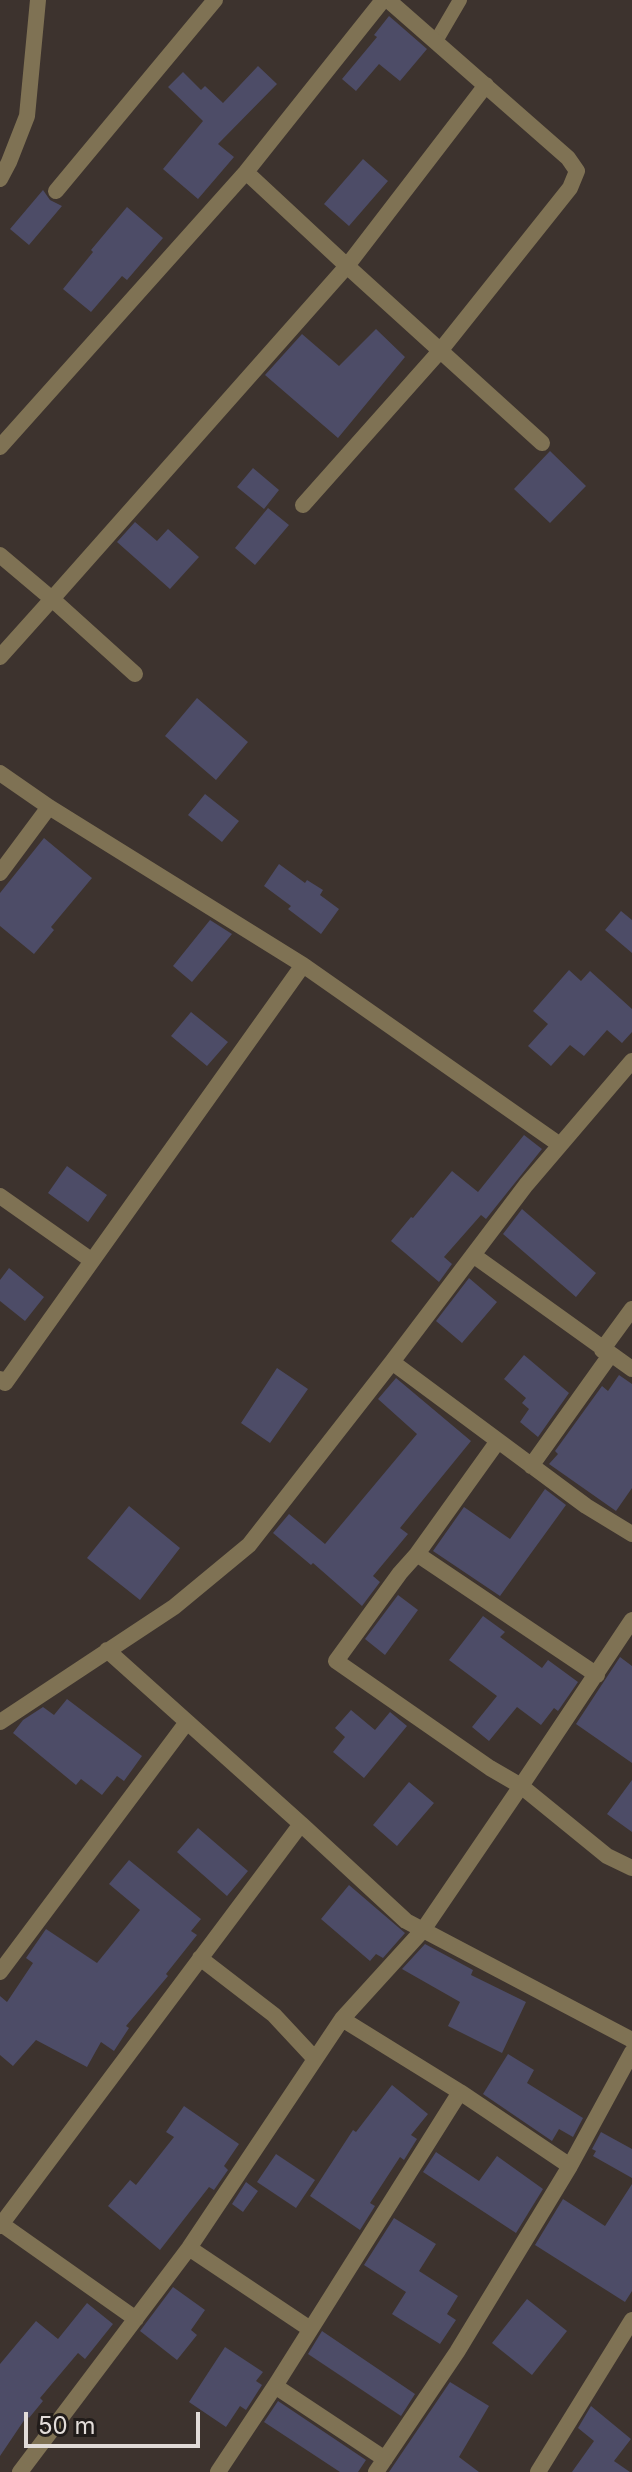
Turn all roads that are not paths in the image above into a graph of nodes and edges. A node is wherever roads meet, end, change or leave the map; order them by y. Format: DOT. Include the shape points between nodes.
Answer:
graph roads {
  1 [pos="38,0"];
  2 [pos="215,0"];
  3 [pos="385,0"];
  4 [pos="460,0"];
  5 [pos="436,41"];
  6 [pos="486,85"];
  7 [pos="246,172"];
  8 [pos="0,179"];
  9 [pos="56,191"];
  10 [pos="347,266"];
  11 [pos="440,351"];
  12 [pos="542,443"];
  13 [pos="0,447"];
  14 [pos="303,505"];
  15 [pos="0,555"];
  16 [pos="52,599"];
  17 [pos="0,657"];
  18 [pos="135,674"];
  19 [pos="0,773"];
  20 [pos="49,807"];
  21 [pos="0,873"];
  22 [pos="303,965"];
  23 [pos="631,1064"];
  24 [pos="560,1145"];
  25 [pos="0,1196"];
  26 [pos="473,1255"];
  27 [pos="91,1260"];
  28 [pos="632,1309"];
  29 [pos="607,1352"];
  30 [pos="392,1362"];
  31 [pos="632,1369"];
  32 [pos="2,1384"];
  33 [pos="498,1441"];
  34 [pos="531,1466"];
  35 [pos="632,1534"];
  36 [pos="417,1554"];
  37 [pos="632,1620"];
  38 [pos="107,1650"];
  39 [pos="597,1675"];
  40 [pos="0,1722"];
  41 [pos="187,1722"];
  42 [pos="521,1786"];
  43 [pos="301,1824"];
  44 [pos="632,1868"];
  45 [pos="423,1930"];
  46 [pos="200,1958"];
  47 [pos="0,1972"];
  48 [pos="342,2019"];
  49 [pos="632,2040"];
  50 [pos="632,2052"];
  51 [pos="315,2059"];
  52 [pos="460,2092"];
  53 [pos="570,2166"];
  54 [pos="1,2224"];
  55 [pos="189,2248"];
  56 [pos="136,2319"];
  57 [pos="632,2320"];
  58 [pos="310,2329"];
  59 [pos="275,2386"];
  60 [pos="381,2466"];
  61 [pos="20,2472"];
  62 [pos="218,2472"];
  63 [pos="538,2472"];
  1 -- 8 [label="street" via="27,116"];
  2 -- 9 [label="street"];
  3 -- 5 [label="street"];
  3 -- 7 [label="street"];
  4 -- 5 [label="lane"];
  5 -- 6 [label="street"];
  6 -- 10 [label="street"];
  6 -- 11 [label="street" via="577,171 570,188"];
  7 -- 10 [label="street"];
  7 -- 13 [label="street"];
  10 -- 11 [label="street"];
  10 -- 16 [label="street"];
  11 -- 12 [label="street"];
  11 -- 14 [label="street"];
  15 -- 16 [label="street"];
  16 -- 17 [label="street"];
  16 -- 18 [label="street"];
  19 -- 20 [label="street"];
  20 -- 21 [label="street"];
  20 -- 22 [label="street"];
  22 -- 24 [label="street"];
  22 -- 27 [label="street"];
  23 -- 24 [label="street"];
  24 -- 26 [label="street"];
  25 -- 27 [label="street"];
  26 -- 29 [label="street"];
  26 -- 30 [label="street"];
  27 -- 32 [label="street"];
  28 -- 29 [label="street"];
  29 -- 31 [label="street"];
  29 -- 34 [label="street"];
  30 -- 33 [label="street"];
  30 -- 38 [label="street" via="249,1545 174,1607"];
  33 -- 34 [label="street"];
  33 -- 36 [label="street"];
  34 -- 35 [label="street"];
  36 -- 39 [label="street"];
  36 -- 42 [label="street" via="336,1661"];
  37 -- 39 [label="street"];
  38 -- 40 [label="street"];
  38 -- 41 [label="street"];
  39 -- 42 [label="street"];
  41 -- 43 [label="street"];
  41 -- 47 [label="street"];
  42 -- 44 [label="street" via="607,1856"];
  42 -- 45 [label="street"];
  43 -- 45 [label="street" via="406,1921"];
  43 -- 46 [label="street"];
  45 -- 48 [label="street"];
  45 -- 49 [label="street"];
  46 -- 51 [label="street" via="274,2015"];
  46 -- 54 [label="street"];
  48 -- 51 [label="street"];
  48 -- 52 [label="street"];
  50 -- 53 [label="street"];
  51 -- 55 [label="street"];
  52 -- 53 [label="street"];
  52 -- 58 [label="street"];
  53 -- 60 [label="street"];
  54 -- 56 [label="street"];
  55 -- 56 [label="street"];
  55 -- 58 [label="street"];
  56 -- 61 [label="street"];
  57 -- 63 [label="street"];
  58 -- 59 [label="street"];
  59 -- 60 [label="street"];
  59 -- 62 [label="street"];
}
